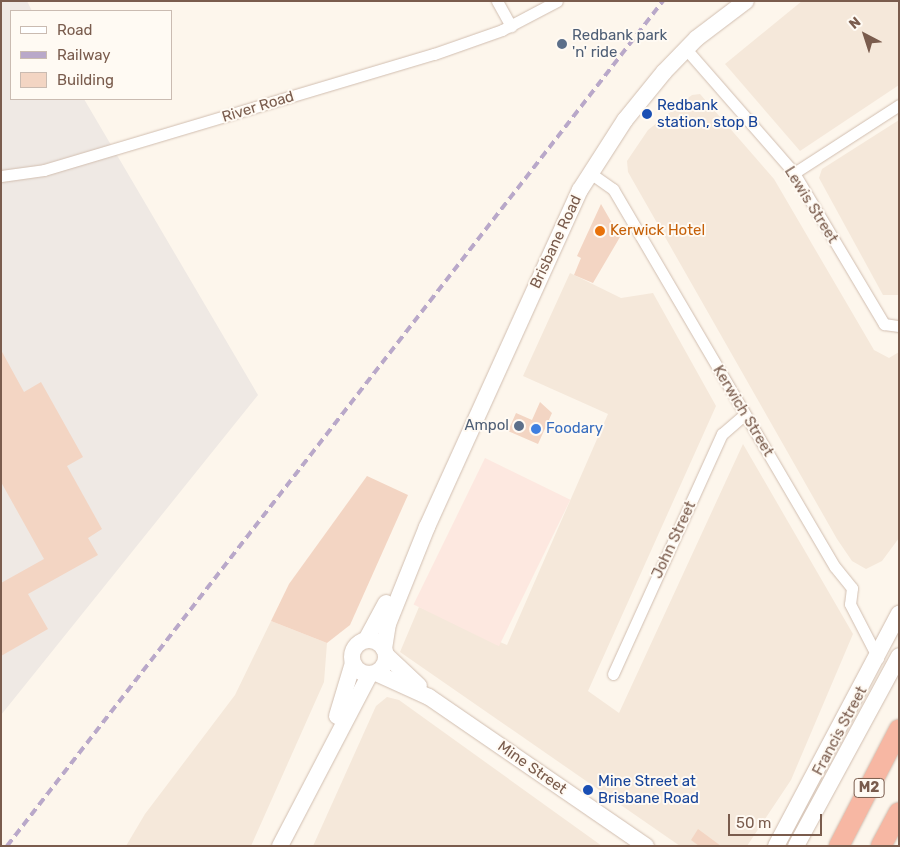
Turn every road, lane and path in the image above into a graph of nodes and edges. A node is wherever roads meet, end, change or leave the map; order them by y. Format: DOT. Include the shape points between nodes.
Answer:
graph roads {
  1 [pos="497,1"];
  2 [pos="557,1"];
  3 [pos="746,1"];
  4 [pos="511,26"];
  5 [pos="686,49"];
  6 [pos="899,105"];
  7 [pos="590,173"];
  8 [pos="794,173"];
  9 [pos="1,176"];
  10 [pos="899,326"];
  11 [pos="745,414"];
  12 [pos="427,526"];
  13 [pos="899,614"];
  14 [pos="366,640"];
  15 [pos="385,652"];
  16 [pos="899,656"];
  17 [pos="878,658"];
  18 [pos="353,664"];
  19 [pos="373,674"];
  20 [pos="613,674"];
  21 [pos="429,697"];
  22 [pos="899,730"];
  23 [pos="327,750"];
  24 [pos="899,812"];
  25 [pos="639,844"];
  26 [pos="280,846"];
  27 [pos="776,846"];
  28 [pos="796,846"];
  29 [pos="838,846"];
  30 [pos="881,846"];
  1 -- 4 [label="street"];
  2 -- 4 [label="street, River Road"];
  3 -- 5 [label="main road, Brisbane Road"];
  4 -- 9 [label="street, River Road" via="434,54 155,138 44,170"];
  5 -- 7 [label="main road, Brisbane Road" via="636,105"];
  5 -- 8 [label="street, Lewis Street"];
  6 -- 8 [label="street"];
  7 -- 11 [label="street, Kerwich Street" via="613,190"];
  7 -- 12 [label="main road, Brisbane Road"];
  8 -- 10 [label="street, Lewis Street" via="884,324"];
  11 -- 17 [label="street, Kerwich Street" via="835,567 852,588 850,604"];
  11 -- 20 [label="street, John Street" via="722,434"];
  12 -- 14 [label="main road, Brisbane Road"];
  12 -- 15 [label="main road, Brisbane Road" via="388,624"];
  13 -- 17 [label="main road, Francis Street"];
  14 -- 15 [label="main road"];
  14 -- 18 [label="main road" via="353,651"];
  15 -- 19 [label="main road" via="384,665"];
  15 -- 21 [label="main road, Mine Street"];
  16 -- 28 [label="main road, Francis Street"];
  17 -- 27 [label="main road, Francis Street"];
  18 -- 19 [label="main road" via="360,672"];
  18 -- 23 [label="main road"];
  19 -- 21 [label="main road, Mine Street"];
  19 -- 23 [label="main road"];
  21 -- 25 [label="main road, Mine Street"];
  22 -- 29 [label="highway, M2"];
  23 -- 26 [label="main road"];
  24 -- 30 [label="highway, M2"];
}
